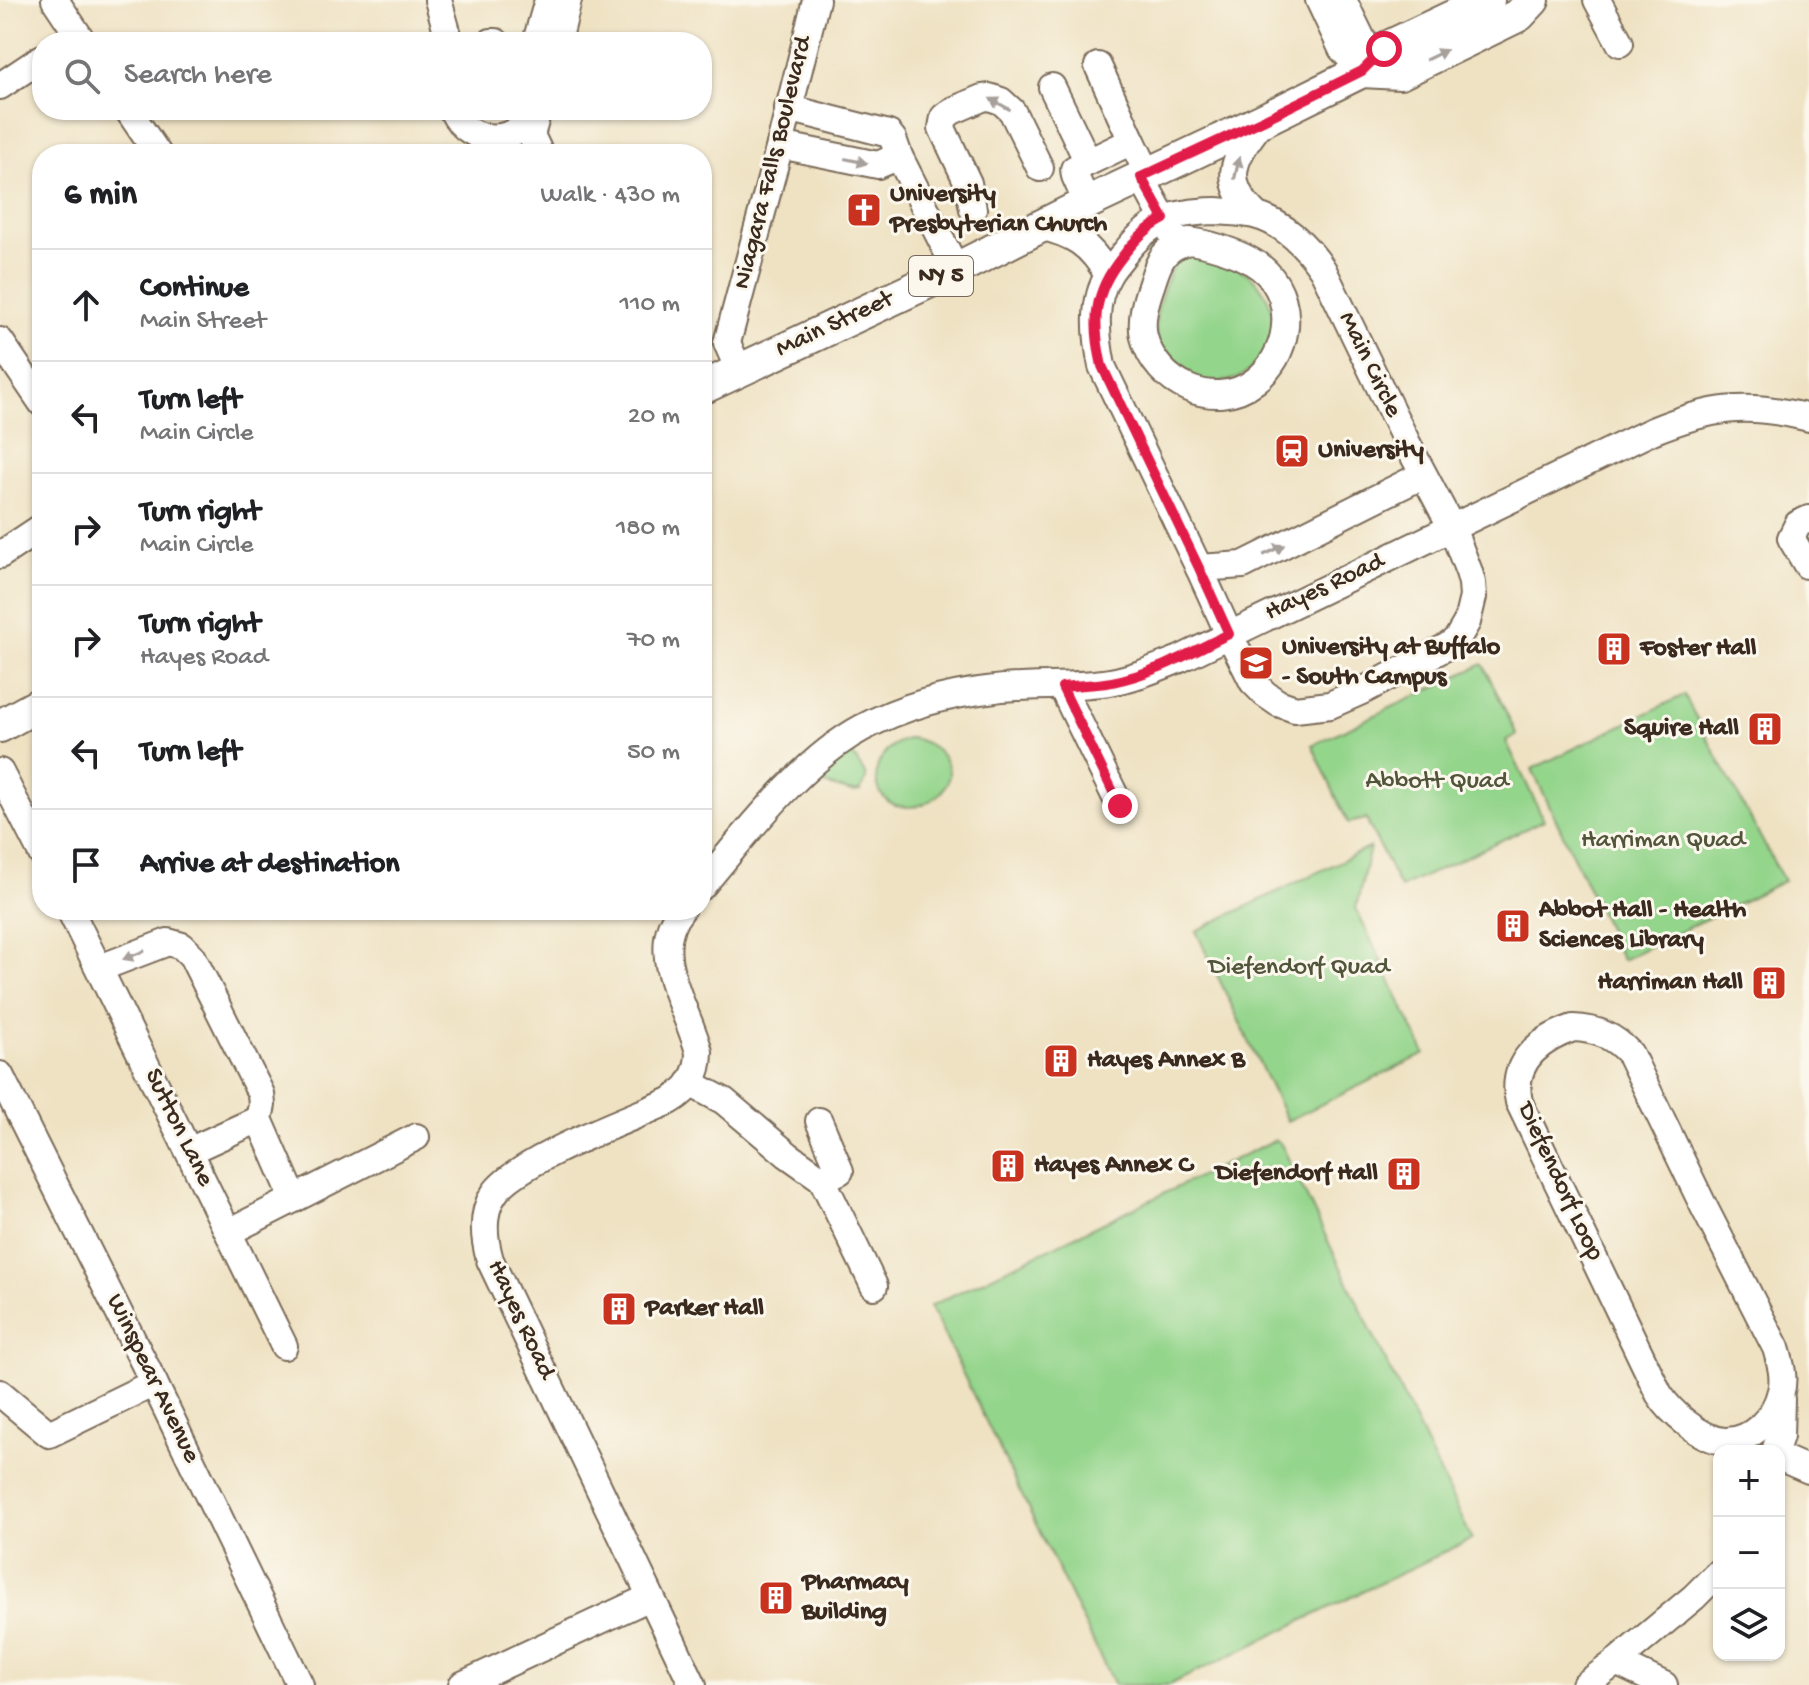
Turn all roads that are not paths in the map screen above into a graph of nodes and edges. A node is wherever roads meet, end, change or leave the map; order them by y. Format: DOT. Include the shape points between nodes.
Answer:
graph roads {
  1 [pos="55,0"];
  2 [pos="438,0"];
  3 [pos="548,0"];
  4 [pos="568,0"];
  5 [pos="816,0"];
  6 [pos="1319,0"];
  7 [pos="1343,0"];
  8 [pos="1488,0"];
  9 [pos="1533,0"];
  10 [pos="1597,0"];
  11 [pos="72,32"];
  12 [pos="447,32"];
  13 [pos="539,32"];
  14 [pos="560,32"];
  15 [pos="1620,43"];
  16 [pos="32,65"];
  17 [pos="1098,66"];
  18 [pos="1362,71"];
  19 [pos="0,86"];
  20 [pos="1052,87"];
  21 [pos="788,108"];
  22 [pos="135,120"];
  23 [pos="459,120"];
  24 [pos="533,120"];
  25 [pos="535,120"];
  26 [pos="1263,120"];
  27 [pos="494,138"];
  28 [pos="1132,141"];
  29 [pos="151,144"];
  30 [pos="511,144"];
  31 [pos="535,144"];
  32 [pos="780,145"];
  33 [pos="899,156"];
  34 [pos="1088,162"];
  35 [pos="1040,168"];
  36 [pos="1144,176"];
  37 [pos="1087,203"];
  38 [pos="973,209"];
  39 [pos="1256,215"];
  40 [pos="1164,219"];
  41 [pos="1039,226"];
  42 [pos="1177,244"];
  43 [pos="956,269"];
  44 [pos="1108,275"];
  45 [pos="0,341"];
  46 [pos="739,370"];
  47 [pos="712,383"];
  48 [pos="32,388"];
  49 [pos="1809,418"];
  50 [pos="1423,475"];
  51 [pos="1809,519"];
  52 [pos="1452,528"];
  53 [pos="32,534"];
  54 [pos="0,555"];
  55 [pos="1809,565"];
  56 [pos="1199,568"];
  57 [pos="1229,634"];
  58 [pos="1062,687"];
  59 [pos="32,708"];
  60 [pos="0,726"];
  61 [pos="0,772"];
  62 [pos="1120,806"];
  63 [pos="32,834"];
  64 [pos="712,875"];
  65 [pos="75,920"];
  66 [pos="675,920"];
  67 [pos="100,968"];
  68 [pos="0,1075"];
  69 [pos="690,1083"];
  70 [pos="259,1119"];
  71 [pos="819,1121"];
  72 [pos="416,1137"];
  73 [pos="189,1151"];
  74 [pos="822,1179"];
  75 [pos="294,1199"];
  76 [pos="229,1232"];
  77 [pos="874,1286"];
  78 [pos="284,1346"];
  79 [pos="154,1383"];
  80 [pos="0,1393"];
  81 [pos="1781,1393"];
  82 [pos="1722,1441"];
  83 [pos="1736,1445"];
  84 [pos="1777,1445"];
  85 [pos="1785,1460"];
  86 [pos="1809,1470"];
  87 [pos="1713,1578"];
  88 [pos="650,1597"];
  89 [pos="1616,1662"];
  90 [pos="300,1685"];
  91 [pos="462,1685"];
  92 [pos="693,1685"];
  93 [pos="1585,1685"];
  94 [pos="1664,1685"];
  1 -- 11 [label="street"];
  2 -- 12 [label="street"];
  3 -- 13 [label="street"];
  4 -- 14 [label="street"];
  5 -- 21 [label="street, Niagara Falls Boulevard"];
  6 -- 18 [label="street" via="1342,49"];
  7 -- 18 [label="street" via="1362,39"];
  8 -- 18 [label="main road, Main Street / NY 5" via="1384,49"];
  18 -- 9 [label="main road, Main Street / NY 5, one-way" via="1400,73 1519,15"];
  10 -- 15 [label="street"];
  16 -- 19 [label="street"];
  17 -- 28 [label="street"];
  18 -- 26 [label="main road, Main Street / NY 5"];
  20 -- 34 [label="street"];
  21 -- 32 [label="street, Niagara Falls Boulevard"];
  21 -- 33 [label="street" via="889,134"];
  22 -- 29 [label="street"];
  23 -- 27 [label="street" via="472,132"];
  24 -- 27 [label="street" via="515,133"];
  25 -- 31 [label="street" via="531,135"];
  26 -- 36 [label="main road, Main Street / NY 5"];
  39 -- 26 [label="street, one-way" via="1243,203 1233,181 1247,140"];
  27 -- 30 [label="street"];
  28 -- 34 [label="street"];
  28 -- 36 [label="street"];
  32 -- 33 [label="street, one-way" via="878,165"];
  32 -- 46 [label="street, Niagara Falls Boulevard" via="727,343"];
  33 -- 43 [label="street"];
  34 -- 37 [label="street" via="1074,169"];
  35 -- 38 [label="street, one-way" via="1012,111 1001,101 982,98 952,111 942,128 968,183"];
  36 -- 37 [label="main road, Main Street / NY 5"];
  36 -- 40 [label="street"];
  37 -- 41 [label="main road, Main Street / NY 5"];
  39 -- 40 [label="street, Main Circle" via="1190,212"];
  39 -- 50 [label="street, Main Circle" via="1297,239 1323,270"];
  40 -- 42 [label="street"];
  40 -- 44 [label="street, Main Circle" via="1137,238"];
  41 -- 43 [label="main road, Main Street / NY 5"];
  41 -- 44 [label="street" via="1081,242"];
  42 -- 42 [label="street" via="1160,261 1146,303 1143,328 1150,353 1171,379 1195,390 1219,394 1243,389 1267,370 1282,344 1285,317 1275,285 1260,267 1237,255 1201,243"];
  43 -- 46 [label="main road, Main Street / NY 5"];
  44 -- 56 [label="street, Main Circle" via="1096,318 1102,366"];
  45 -- 48 [label="street"];
  46 -- 47 [label="main road, NY 5"];
  49 -- 52 [label="street, Hayes Road" via="1756,408 1685,418"];
  50 -- 52 [label="street, Main Circle"];
  56 -- 50 [label="street, one-way" via="1243,565"];
  51 -- 55 [label="street" via="1798,524 1791,538"];
  52 -- 57 [label="street, Hayes Road"];
  52 -- 57 [label="street, Main Circle" via="1472,583 1471,608 1462,631 1440,652 1366,689 1330,705 1295,709 1278,703 1253,682"];
  53 -- 54 [label="street"];
  56 -- 57 [label="street, Main Circle"];
  57 -- 58 [label="street, Hayes Road" via="1132,677"];
  58 -- 62 [label="street"];
  58 -- 64 [label="street, Hayes Road" via="947,696 861,729 795,780"];
  59 -- 60 [label="main road"];
  61 -- 63 [label="street"];
  65 -- 67 [label="street, Sutton Lane"];
  66 -- 69 [label="street" via="667,956 699,1052"];
  70 -- 67 [label="street, one-way" via="261,1094 192,956 182,946 168,942"];
  67 -- 73 [label="street, Sutton Lane"];
  68 -- 79 [label="street, Winspear Avenue"];
  69 -- 74 [label="street" via="724,1101"];
  69 -- 88 [label="street, Hayes Road" via="670,1101 570,1144 509,1179 494,1194 485,1222 490,1260"];
  70 -- 73 [label="street"];
  70 -- 75 [label="street"];
  71 -- 74 [label="street" via="840,1171"];
  72 -- 75 [label="street"];
  73 -- 76 [label="street, Sutton Lane"];
  74 -- 77 [label="street"];
  75 -- 76 [label="street"];
  76 -- 78 [label="street, Sutton Lane"];
  79 -- 80 [label="street" via="49,1434"];
  79 -- 90 [label="street, Winspear Avenue"];
  81 -- 82 [label="street" via="1768,1419 1752,1434"];
  81 -- 82 [label="street, Diefendorf Loop" via="1776,1348 1630,1054 1615,1039 1586,1028 1545,1039 1525,1061 1517,1080 1519,1102 1659,1394 1677,1416"];
  81 -- 84 [label="street"];
  82 -- 83 [label="street, Diefendorf Loop"];
  85 -- 86 [label="street"];
  87 -- 89 [label="street"];
  88 -- 91 [label="street"];
  88 -- 92 [label="street, Hayes Road"];
  89 -- 93 [label="street"];
  89 -- 94 [label="street"];
}
